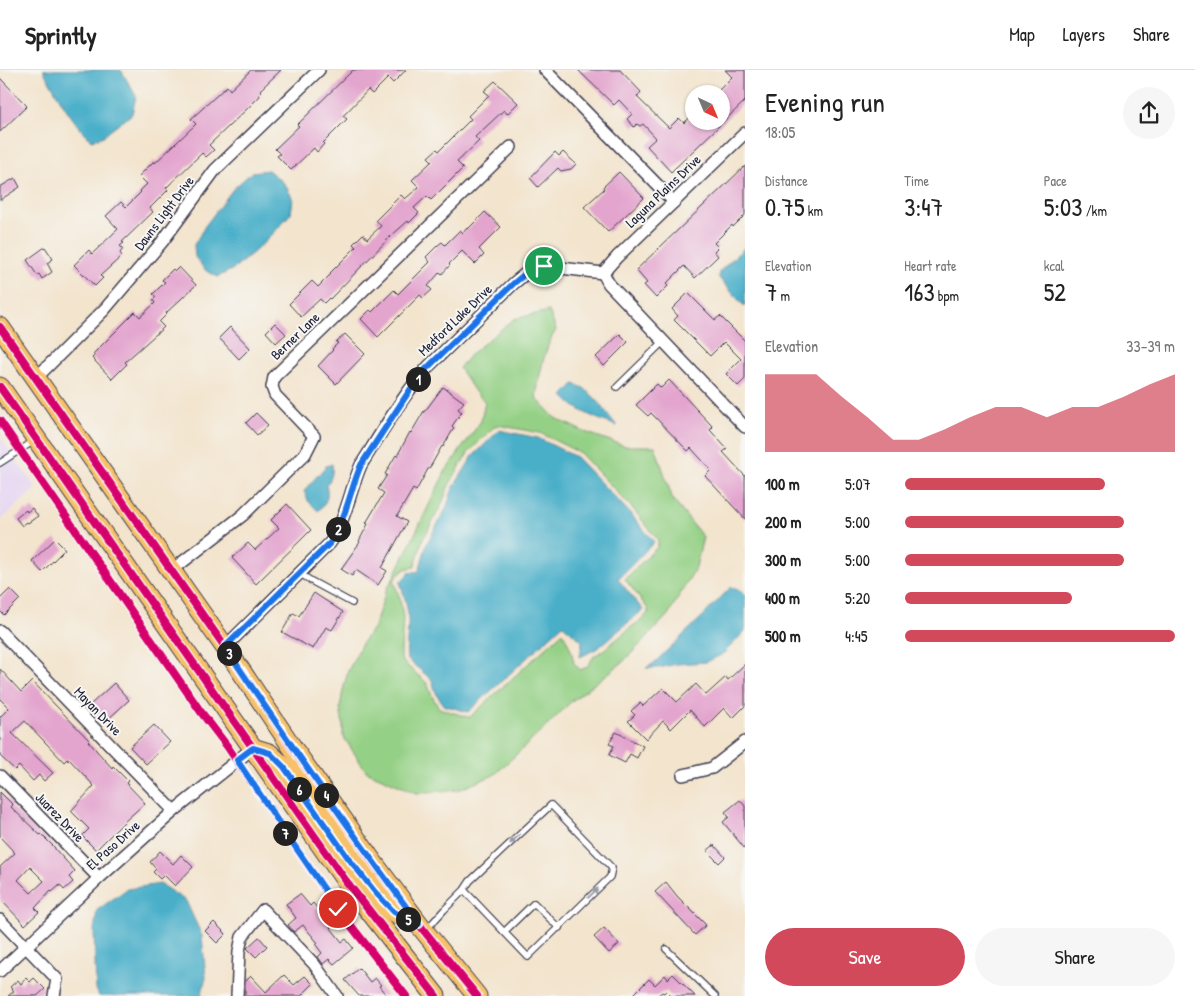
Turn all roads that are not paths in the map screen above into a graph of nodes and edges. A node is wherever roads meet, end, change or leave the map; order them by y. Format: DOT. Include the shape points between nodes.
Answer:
graph roads {
  1 [pos="319,70"];
  2 [pos="545,70"];
  3 [pos="745,133"];
  4 [pos="511,147"];
  5 [pos="674,202"];
  6 [pos="603,273"];
  7 [pos="0,327"];
  8 [pos="664,341"];
  9 [pos="36,378"];
  10 [pos="0,387"];
  11 [pos="617,387"];
  12 [pos="745,427"];
  13 [pos="36,439"];
  14 [pos="0,463"];
  15 [pos="171,571"];
  16 [pos="299,573"];
  17 [pos="352,603"];
  18 [pos="0,631"];
  19 [pos="225,647"];
  20 [pos="745,742"];
  21 [pos="253,748"];
  22 [pos="683,775"];
  23 [pos="0,776"];
  24 [pos="174,811"];
  25 [pos="98,878"];
  26 [pos="464,890"];
  27 [pos="0,920"];
  28 [pos="422,928"];
  29 [pos="559,928"];
  30 [pos="504,932"];
  31 [pos="26,947"];
  32 [pos="666,949"];
  33 [pos="0,971"];
  34 [pos="54,996"];
  35 [pos="237,996"];
  36 [pos="337,996"];
  37 [pos="436,996"];
  38 [pos="477,996"];
  39 [pos="715,996"];
  1 -- 9 [label="street, Dawns Light Drive" via="215,170 162,242 105,309"];
  2 -- 5 [label="street"];
  3 -- 5 [label="street, Laguna Plains Drive"];
  4 -- 15 [label="street, Berner Lane" via="274,377 272,387 275,395 314,436 305,454 243,516"];
  5 -- 6 [label="street, Laguna Plains Drive"];
  6 -- 8 [label="street" via="609,284"];
  6 -- 16 [label="street, Medford Lake Drive" via="537,266 514,283 428,366 361,465 336,534"];
  7 -- 9 [label="main road"];
  8 -- 11 [label="lane"];
  8 -- 12 [label="street"];
  9 -- 15 [label="main road"];
  10 -- 13 [label="main road"];
  13 -- 14 [label="lane"];
  13 -- 21 [label="main road"];
  15 -- 19 [label="main road"];
  16 -- 17 [label="lane"];
  16 -- 19 [label="street, Medford Lake Drive"];
  18 -- 24 [label="street, Mayan Drive"];
  19 -- 28 [label="main road"];
  20 -- 22 [label="street" via="712,768"];
  21 -- 24 [label="street, El Paso Drive"];
  21 -- 28 [label="main road" via="270,753 284,767 375,892 394,912"];
  21 -- 37 [label="main road" via="346,881"];
  23 -- 25 [label="street, Juarez Drive"];
  24 -- 25 [label="street, El Paso Drive"];
  25 -- 31 [label="street, El Paso Drive"];
  26 -- 28 [label="lane"];
  29 -- 26 [label="lane, one-way" via="610,877 612,868 551,805"];
  26 -- 30 [label="lane"];
  27 -- 31 [label="street"];
  28 -- 38 [label="main road"];
  29 -- 30 [label="lane" via="534,903"];
  29 -- 30 [label="lane" via="528,957"];
  31 -- 33 [label="street, El Paso Drive"];
  31 -- 34 [label="street" via="57,978"];
  32 -- 39 [label="lane"];
  35 -- 36 [label="street" via="242,937 263,910 314,964"];
}
